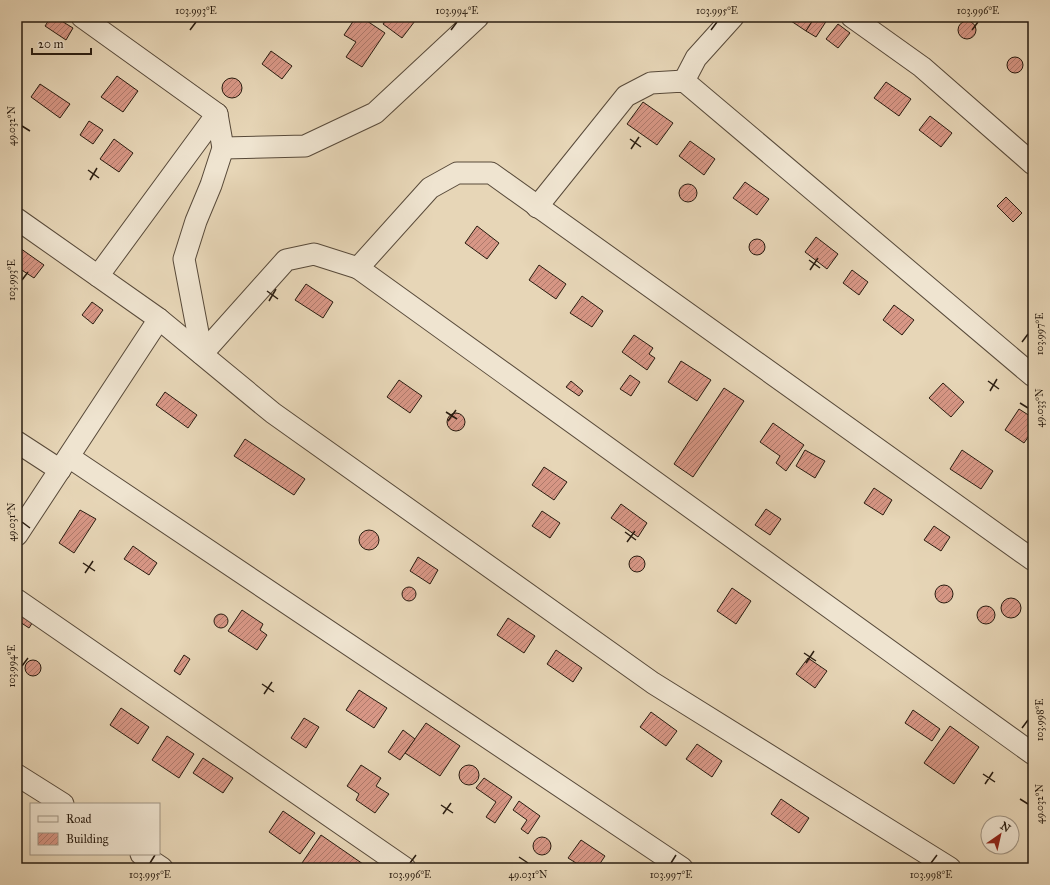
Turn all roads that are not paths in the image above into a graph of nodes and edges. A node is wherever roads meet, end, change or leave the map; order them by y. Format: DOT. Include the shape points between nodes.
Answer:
graph roads {
  1 [pos="82,17"];
  2 [pos="478,17"];
  3 [pos="733,17"];
  4 [pos="852,17"];
  5 [pos="684,80"];
  6 [pos="217,114"];
  7 [pos="223,148"];
  8 [pos="1033,164"];
  9 [pos="537,207"];
  10 [pos="17,219"];
  11 [pos="358,268"];
  12 [pos="98,276"];
  13 [pos="160,319"];
  14 [pos="202,354"];
  15 [pos="1033,376"];
  16 [pos="17,442"];
  17 [pos="64,463"];
  18 [pos="17,535"];
  19 [pos="1033,560"];
  20 [pos="17,600"];
  21 [pos="1033,754"];
  22 [pos="17,775"];
  23 [pos="61,803"];
  24 [pos="142,855"];
  25 [pos="162,868"];
  26 [pos="404,868"];
  27 [pos="682,868"];
  28 [pos="950,868"];
  1 -- 6 [label="street"];
  2 -- 7 [label="street" via="375,113 305,146"];
  3 -- 5 [label="street" via="696,58"];
  4 -- 8 [label="street" via="922,67"];
  5 -- 9 [label="street" via="651,83 626,96"];
  5 -- 15 [label="street"];
  6 -- 7 [label="street"];
  6 -- 12 [label="street"];
  7 -- 14 [label="street" via="184,259"];
  9 -- 11 [label="street" via="492,173 457,173 430,188"];
  9 -- 19 [label="street"];
  10 -- 12 [label="street"];
  11 -- 14 [label="street" via="314,254 286,260"];
  11 -- 21 [label="street"];
  12 -- 13 [label="street"];
  13 -- 14 [label="street"];
  13 -- 17 [label="street"];
  14 -- 28 [label="street" via="273,413 653,683"];
  16 -- 17 [label="street"];
  17 -- 18 [label="street"];
  17 -- 27 [label="street"];
  20 -- 26 [label="street"];
  22 -- 23 [label="street"];
  24 -- 25 [label="street"];
}
